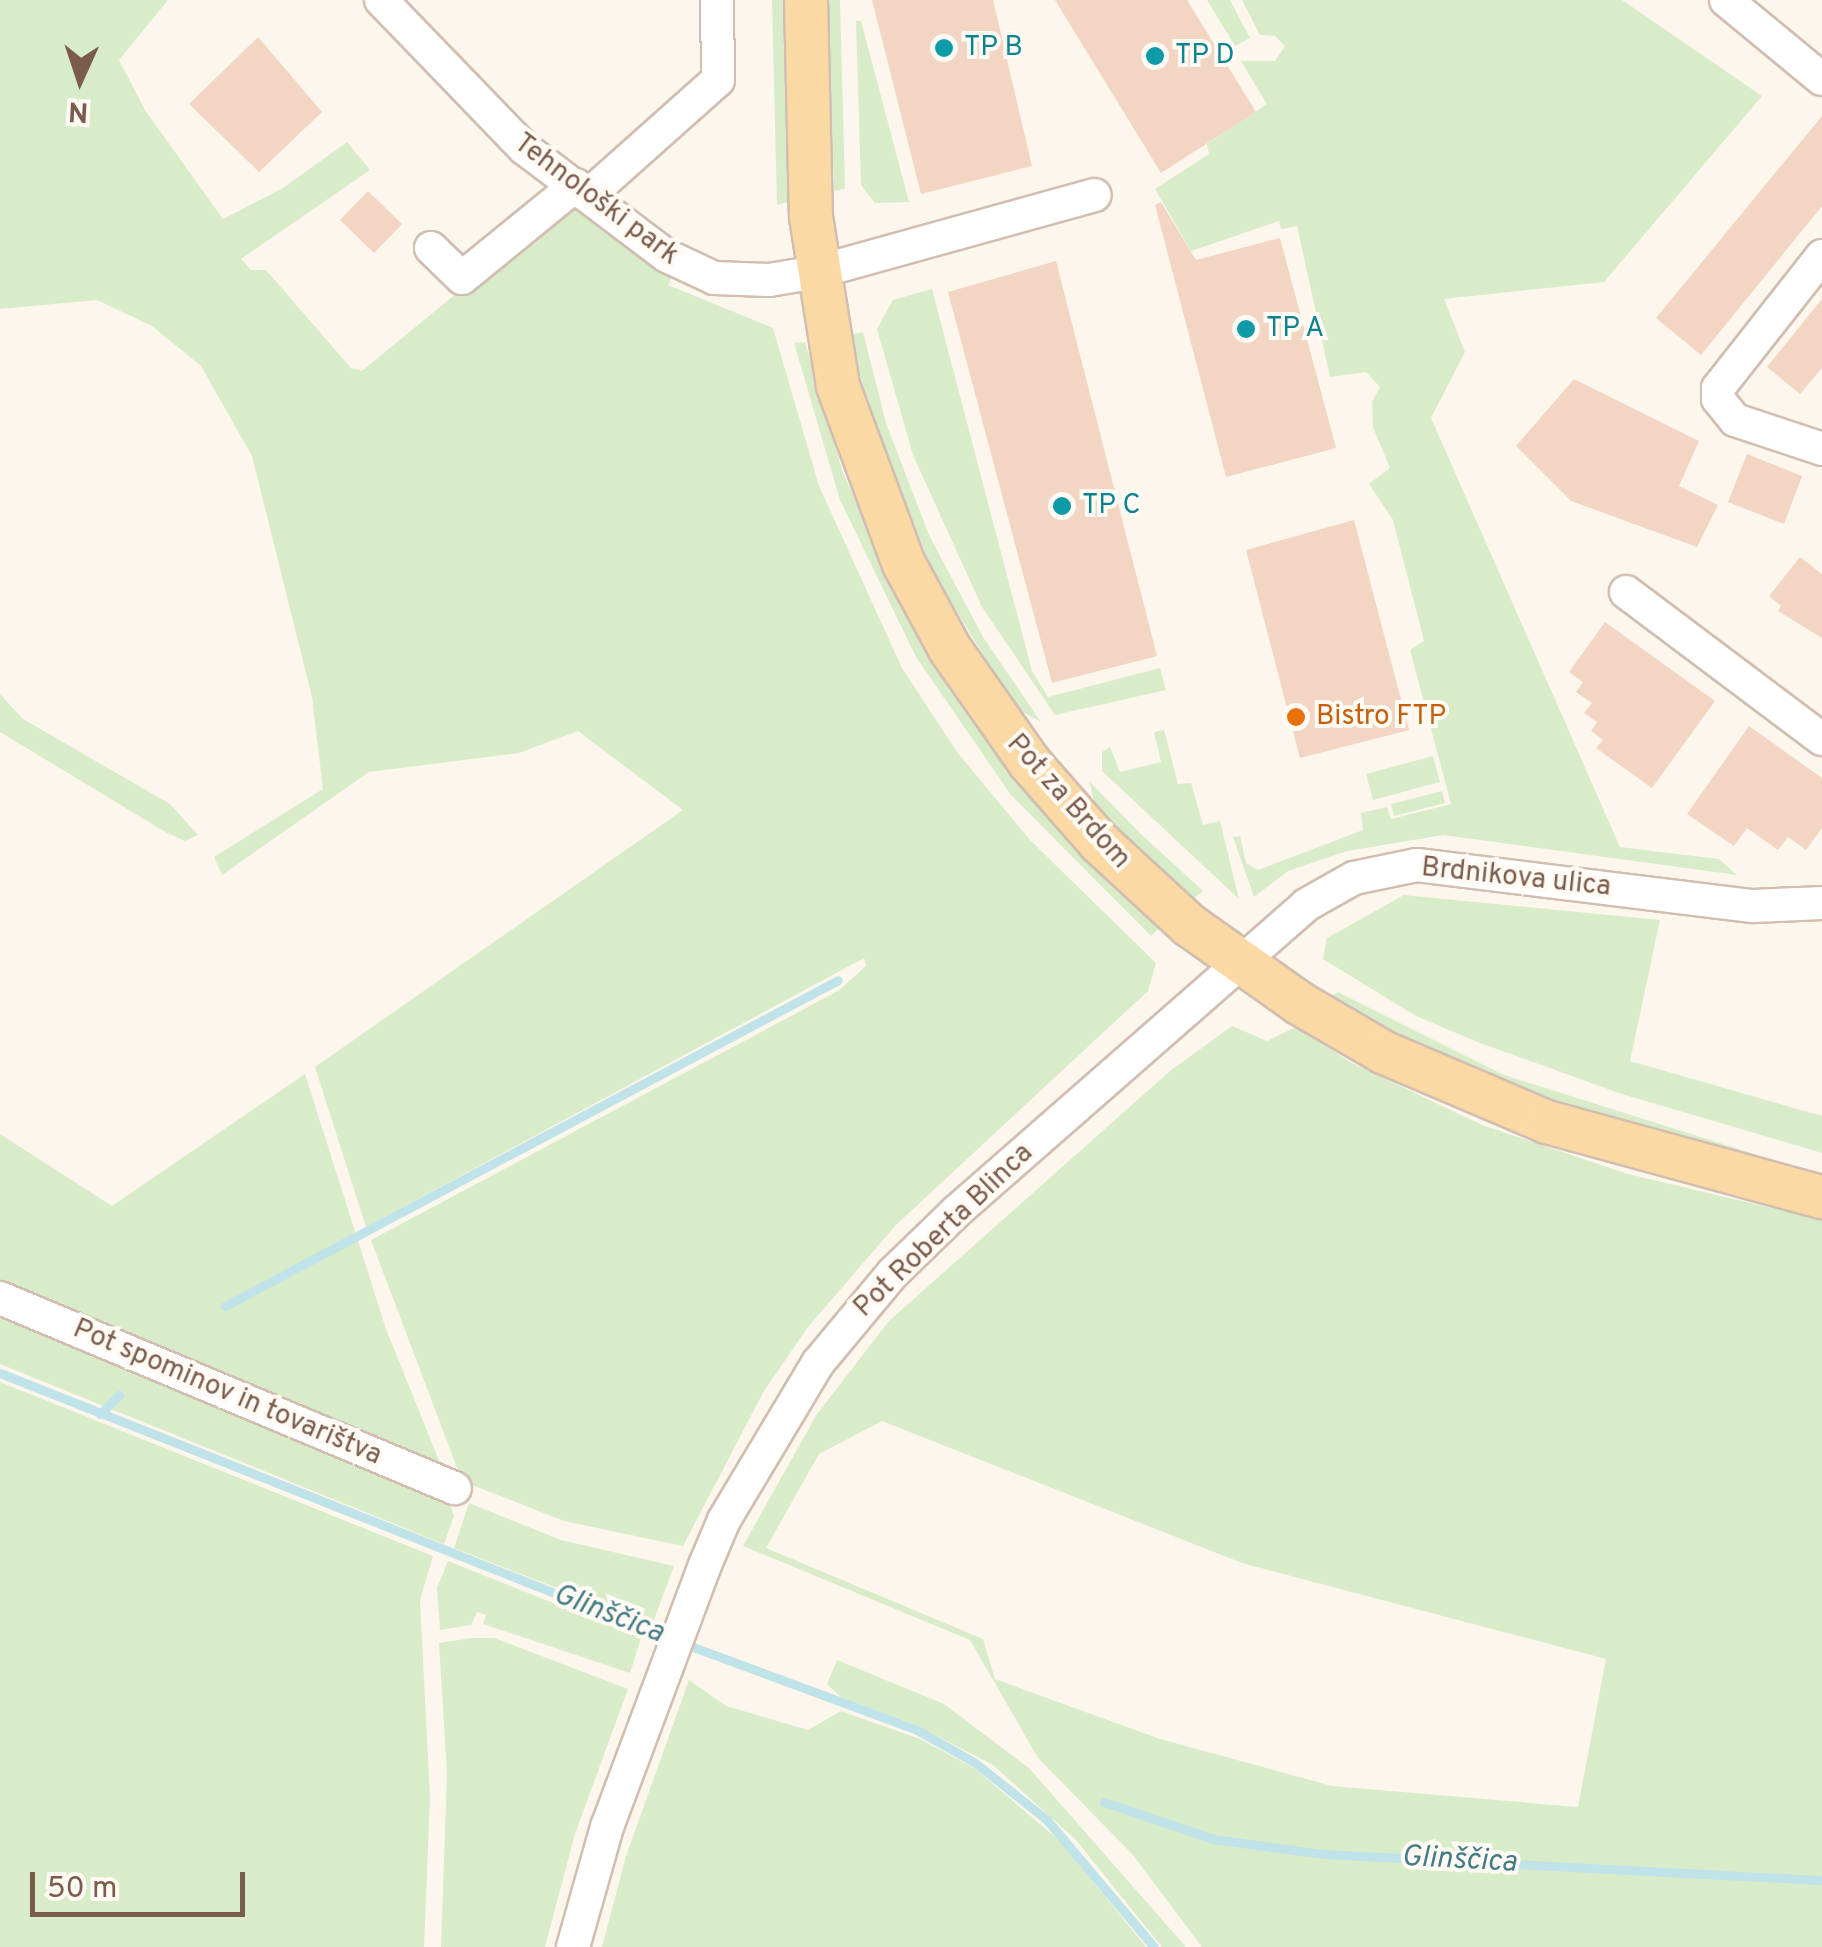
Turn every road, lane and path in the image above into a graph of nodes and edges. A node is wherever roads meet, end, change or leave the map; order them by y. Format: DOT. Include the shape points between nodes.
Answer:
graph roads {
  1 [pos="381,0"];
  2 [pos="717,0"];
  3 [pos="806,0"];
  4 [pos="1726,0"];
  5 [pos="1822,78"];
  6 [pos="583,189"];
  7 [pos="1095,195"];
  8 [pos="431,248"];
  9 [pos="1822,256"];
  10 [pos="816,272"];
  11 [pos="1822,448"];
  12 [pos="1626,592"];
  13 [pos="1822,738"];
  14 [pos="1822,904"];
  15 [pos="1240,964"];
  16 [pos="1822,1197"];
  17 [pos="0,1298"];
  18 [pos="454,1488"];
  19 [pos="573,1947"];
  1 -- 6 [label="street, Tehnološki park" via="524,148"];
  2 -- 6 [label="street" via="718,80"];
  3 -- 10 [label="main road, Pot za Brdom"];
  4 -- 5 [label="street"];
  6 -- 8 [label="street" via="462,278"];
  6 -- 10 [label="street, Tehnološki park" via="667,256 702,274 746,281"];
  7 -- 10 [label="street, Tehnološki park"];
  9 -- 11 [label="street" via="1723,375 1718,400 1735,420"];
  10 -- 15 [label="main road, Pot za Brdom" via="857,449 880,515 950,649 1001,727 1099,842"];
  12 -- 13 [label="street"];
  14 -- 15 [label="street, Brdnikova ulica" via="1753,906 1417,865 1368,874 1328,891"];
  15 -- 16 [label="main road, Pot za Brdom" via="1384,1053 1491,1102 1636,1150"];
  15 -- 19 [label="street, Pot Roberta Blinca" via="957,1211 837,1337 724,1520 606,1827"];
  17 -- 18 [label="street, Pot spominov in tovarištva"];
}
